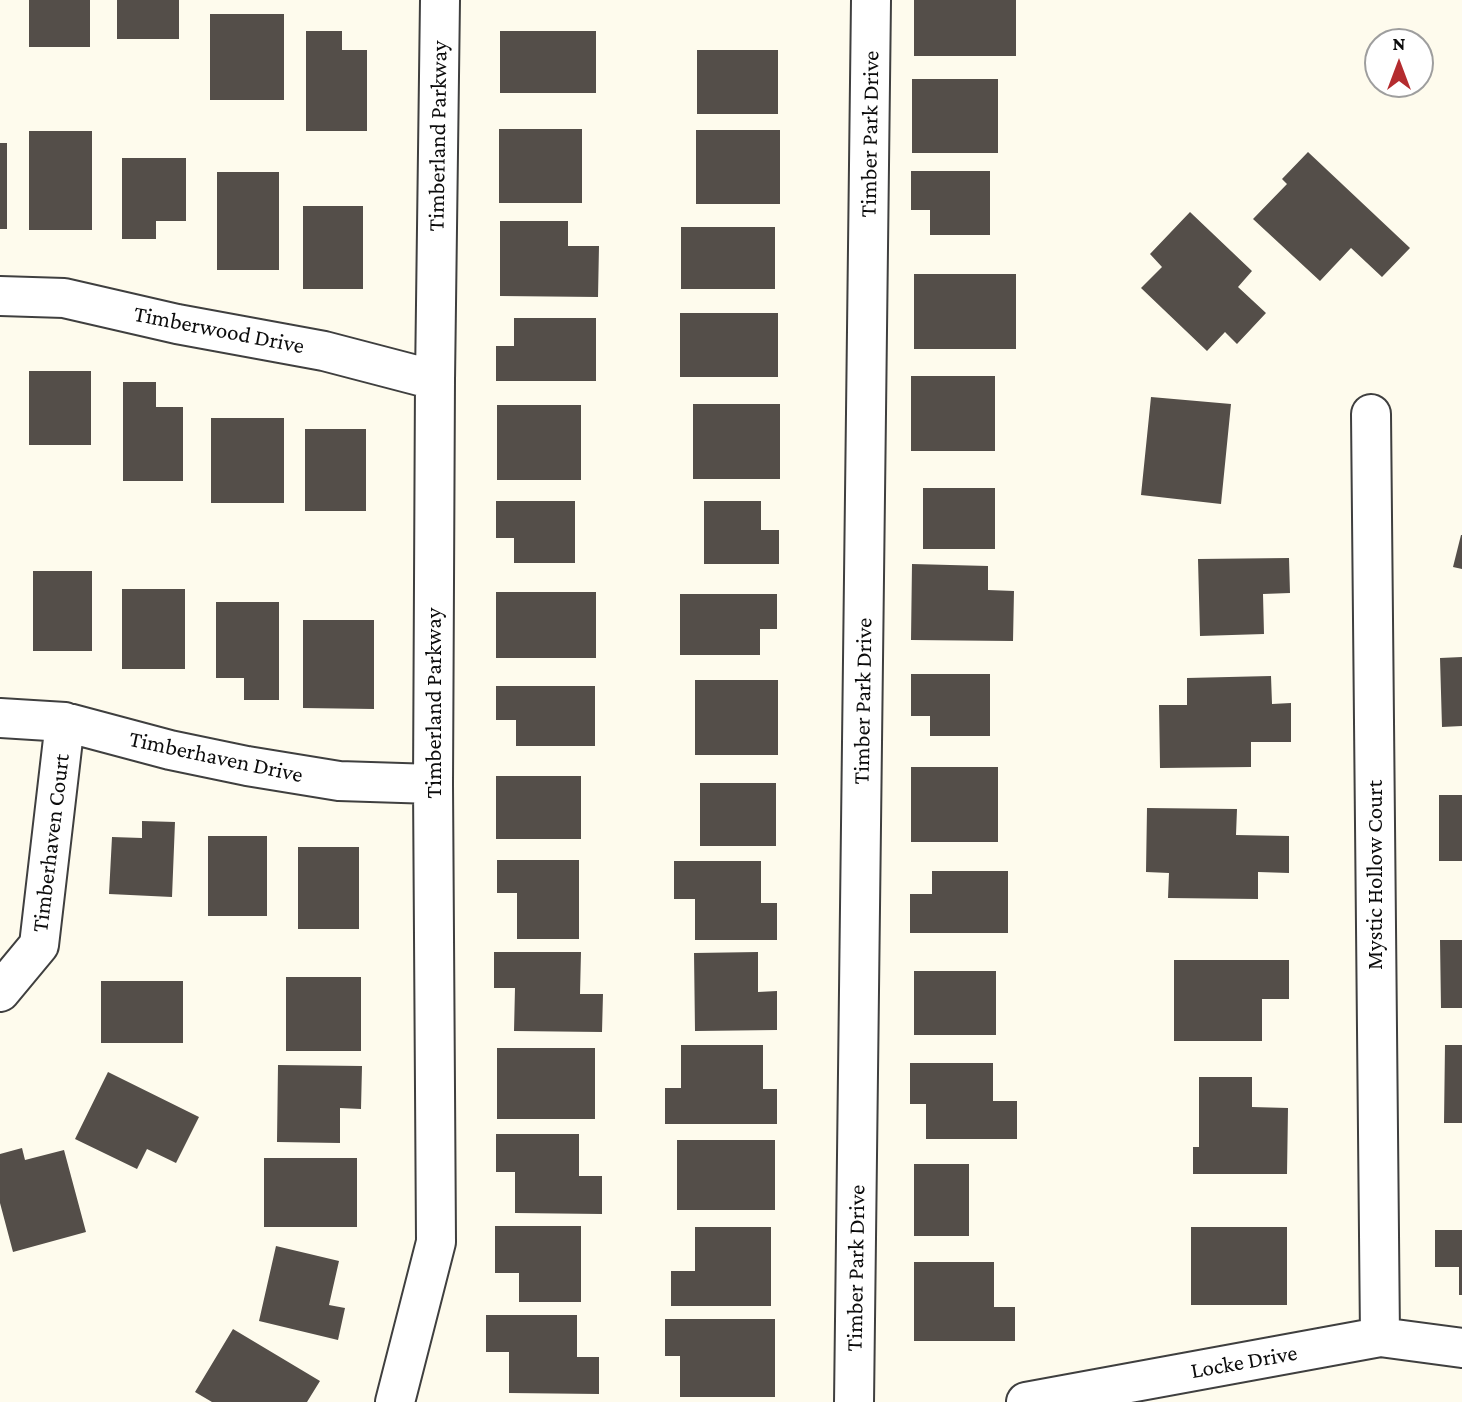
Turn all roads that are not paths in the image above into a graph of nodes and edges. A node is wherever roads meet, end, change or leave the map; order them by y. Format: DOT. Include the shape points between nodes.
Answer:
graph roads {
  1 [pos="440,0"];
  2 [pos="871,0"];
  3 [pos="0,296"];
  4 [pos="435,380"];
  5 [pos="1371,414"];
  6 [pos="0,718"];
  7 [pos="65,722"];
  8 [pos="433,784"];
  9 [pos="0,992"];
  10 [pos="1380,1337"];
  11 [pos="1462,1348"];
  12 [pos="396,1402"];
  13 [pos="854,1402"];
  14 [pos="1026,1402"];
  1 -- 4 [label="street, Timberland Parkway"];
  2 -- 13 [label="street, Timber Park Drive"];
  3 -- 4 [label="street, Timberwood Drive" via="64,298 324,351"];
  4 -- 8 [label="street, Timberland Parkway"];
  5 -- 10 [label="street, Mystic Hollow Court"];
  6 -- 7 [label="street, Timberhaven Drive"];
  7 -- 8 [label="street, Timberhaven Drive" via="260,768 339,781"];
  7 -- 9 [label="street, Timberhaven Court" via="40,945"];
  8 -- 12 [label="street, Timberland Parkway" via="436,1241"];
  10 -- 11 [label="street, Locke Drive"];
  10 -- 14 [label="street, Locke Drive"];
}
